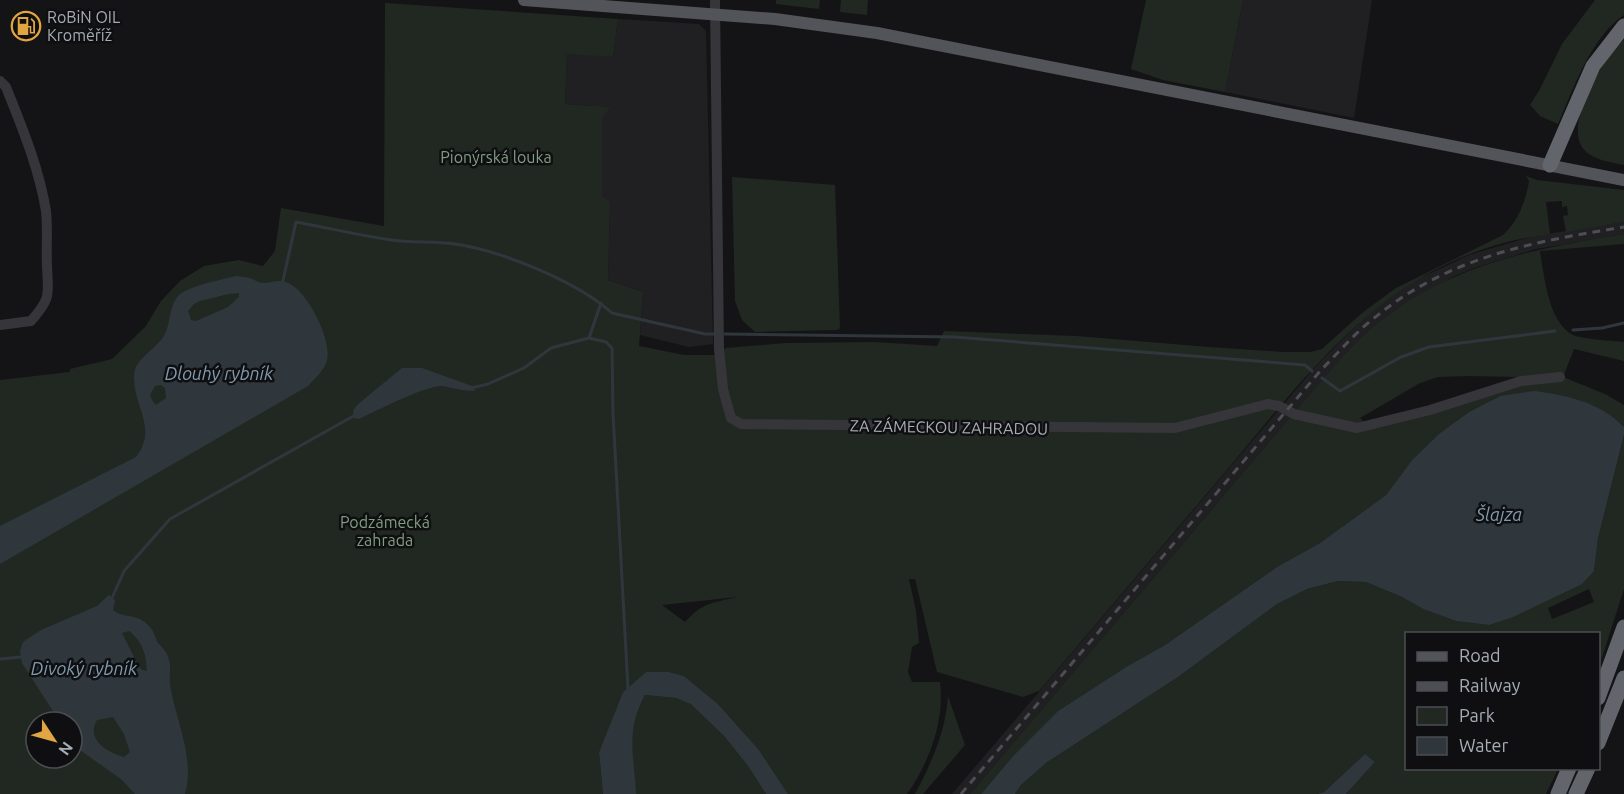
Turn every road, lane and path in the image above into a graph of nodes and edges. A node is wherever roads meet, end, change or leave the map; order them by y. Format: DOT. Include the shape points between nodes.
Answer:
graph roads {
  1 [pos="524,0"];
  2 [pos="715,0"];
  3 [pos="589,2"];
  4 [pos="714,13"];
  5 [pos="1624,26"];
  6 [pos="1624,31"];
  7 [pos="1610,42"];
  8 [pos="3,84"];
  9 [pos="1550,165"];
  10 [pos="1624,180"];
  11 [pos="0,325"];
  12 [pos="1560,377"];
  13 [pos="1624,627"];
  14 [pos="1624,678"];
  15 [pos="1600,695"];
  16 [pos="1600,740"];
  17 [pos="1568,770"];
  18 [pos="1587,770"];
  19 [pos="1558,794"];
  20 [pos="1576,794"];
  1 -- 3 [label="main road"];
  2 -- 4 [label="street"];
  3 -- 4 [label="main road"];
  4 -- 9 [label="main road" via="877,33"];
  4 -- 12 [label="street, ZA ZÁMECKOU ZAHRADOU" via="719,349 731,418 741,423 1175,428 1268,404 1357,428 1521,381"];
  5 -- 7 [label="highway"];
  6 -- 7 [label="highway"];
  7 -- 9 [label="highway" via="1585,81"];
  8 -- 11 [label="street" via="38,175 46,212 49,288 43,307 31,321"];
  9 -- 10 [label="main road"];
  13 -- 15 [label="highway"];
  14 -- 16 [label="highway"];
  17 -- 19 [label="highway"];
  18 -- 20 [label="highway"];
}
